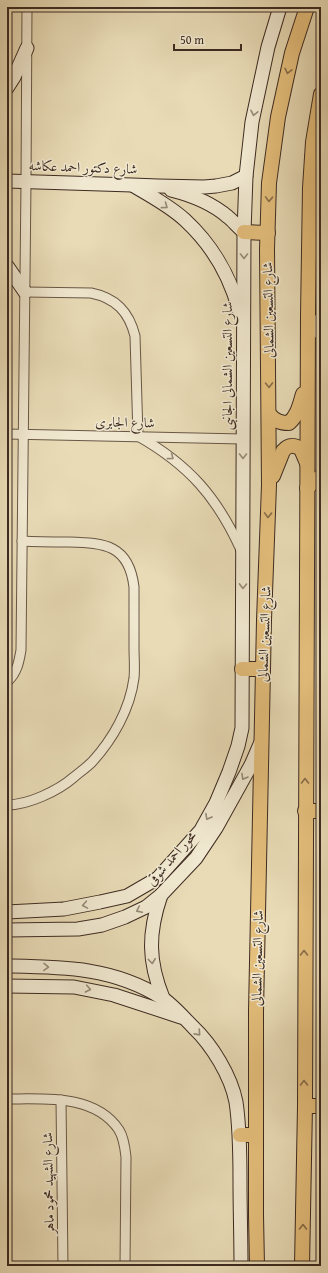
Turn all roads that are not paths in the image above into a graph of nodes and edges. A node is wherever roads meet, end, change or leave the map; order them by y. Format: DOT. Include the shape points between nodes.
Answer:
graph roads {
  1 [pos="27,7"];
  2 [pos="280,7"];
  3 [pos="307,7"];
  4 [pos="27,48"];
  5 [pos="7,88"];
  6 [pos="321,94"];
  7 [pos="246,176"];
  8 [pos="7,181"];
  9 [pos="26,182"];
  10 [pos="132,185"];
  11 [pos="158,186"];
  12 [pos="244,232"];
  13 [pos="268,233"];
  14 [pos="7,266"];
  15 [pos="25,292"];
  16 [pos="308,316"];
  17 [pos="244,326"];
  18 [pos="321,334"];
  19 [pos="307,382"];
  20 [pos="269,414"];
  21 [pos="7,434"];
  22 [pos="23,434"];
  23 [pos="138,436"];
  24 [pos="243,438"];
  25 [pos="307,465"];
  26 [pos="321,476"];
  27 [pos="269,486"];
  28 [pos="307,488"];
  29 [pos="22,541"];
  30 [pos="243,555"];
  31 [pos="242,669"];
  32 [pos="263,669"];
  33 [pos="7,682"];
  34 [pos="261,742"];
  35 [pos="7,805"];
  36 [pos="305,811"];
  37 [pos="321,811"];
  38 [pos="161,895"];
  39 [pos="7,912"];
  40 [pos="7,930"];
  41 [pos="7,966"];
  42 [pos="7,986"];
  43 [pos="163,998"];
  44 [pos="184,1019"];
  45 [pos="7,1099"];
  46 [pos="61,1100"];
  47 [pos="304,1106"];
  48 [pos="321,1106"];
  49 [pos="240,1134"];
  50 [pos="256,1135"];
  51 [pos="240,1264"];
  52 [pos="62,1266"];
  53 [pos="125,1266"];
  54 [pos="257,1266"];
  55 [pos="302,1266"];
  1 -- 4 [label="street"];
  2 -- 7 [label="street, شارع التسعين الشمالى الجانبى, one-way" via="268,47 254,114"];
  3 -- 13 [label="main road, شارع التسعين الشمالى, one-way" via="292,53 278,117 269,183"];
  4 -- 5 [label="street"];
  4 -- 9 [label="street"];
  6 -- 16 [label="main road" via="313,142 310,188"];
  7 -- 11 [label="street, شارع دكتور احمد عكاشه" via="232,183 216,186"];
  7 -- 12 [label="street, شارع التسعين الشمالى الجانبى"];
  8 -- 9 [label="street, شارع دكتور احمد عكاشه"];
  9 -- 10 [label="street, شارع دكتور احمد عكاشه"];
  9 -- 15 [label="street"];
  10 -- 11 [label="street, شارع دكتور احمد عكاشه"];
  10 -- 17 [label="street, one-way" via="184,220 206,243 223,269 236,298"];
  11 -- 12 [label="street, شارع دكتور احمد عكاشه" via="206,203 227,216"];
  12 -- 13 [label="main road"];
  12 -- 17 [label="street, شارع التسعين الشمالى الجانبى, one-way"];
  13 -- 20 [label="main road, شارع التسعين الشمالى, one-way"];
  14 -- 15 [label="street"];
  15 -- 22 [label="street"];
  15 -- 23 [label="street" via="97,294 108,298 125,312 135,336"];
  16 -- 18 [label="street"];
  16 -- 19 [label="main road"];
  17 -- 24 [label="street, شارع التسعين الشمالى الجانبى"];
  19 -- 20 [label="main road" via="294,419 289,423 281,423"];
  19 -- 25 [label="main road"];
  20 -- 27 [label="main road, شارع التسعين الشمالى"];
  21 -- 22 [label="street, شارع الجابرى"];
  22 -- 23 [label="street, شارع الجابرى"];
  22 -- 29 [label="street"];
  23 -- 24 [label="street, شارع الجابرى"];
  23 -- 30 [label="street, one-way" via="176,461 202,486 232,530"];
  24 -- 30 [label="street, شارع التسعين الشمالى الجانبى, one-way"];
  25 -- 27 [label="main road" via="301,449 294,446 286,448"];
  25 -- 28 [label="main road"];
  26 -- 28 [label="main road"];
  27 -- 32 [label="main road, شارع التسعين الشمالى, one-way"];
  36 -- 28 [label="main road, one-way"];
  29 -- 33 [label="street" via="21,650 14,674"];
  29 -- 35 [label="street" via="94,543 118,552 127,562 134,587 134,678 128,703 118,726 109,742 92,762 53,791"];
  30 -- 31 [label="street, شارع التسعين الشمالى الجانبى, one-way"];
  31 -- 32 [label="main road"];
  31 -- 39 [label="street, شارع التسعين الشمالى الجانبى, one-way" via="242,728 229,772 201,830 158,878 126,896 100,902 64,909"];
  32 -- 34 [label="main road, شارع التسعين الشمالى"];
  34 -- 38 [label="street, محور احمد شوقى, one-way" via="216,828 196,858"];
  34 -- 50 [label="main road, شارع التسعين الشمالى"];
  36 -- 37 [label="main road"];
  47 -- 36 [label="main road, one-way"];
  38 -- 40 [label="street, محور احمد شوقى, one-way" via="146,907 102,925 78,929"];
  38 -- 43 [label="street, one-way" via="154,918 151,947 152,965"];
  41 -- 43 [label="street, one-way" via="61,967 96,972 128,980"];
  42 -- 44 [label="street, one-way" via="74,987 114,995"];
  43 -- 44 [label="street"];
  44 -- 49 [label="street, one-way" via="210,1046 229,1081"];
  45 -- 46 [label="street"];
  46 -- 52 [label="street, شارع الشهيد محمود ماهر"];
  46 -- 53 [label="street" via="80,1103 108,1118 119,1130 125,1145"];
  47 -- 48 [label="main road"];
  55 -- 47 [label="main road, one-way"];
  49 -- 50 [label="main road"];
  49 -- 51 [label="street"];
  50 -- 54 [label="main road, شارع التسعين الشمالى"];
}
